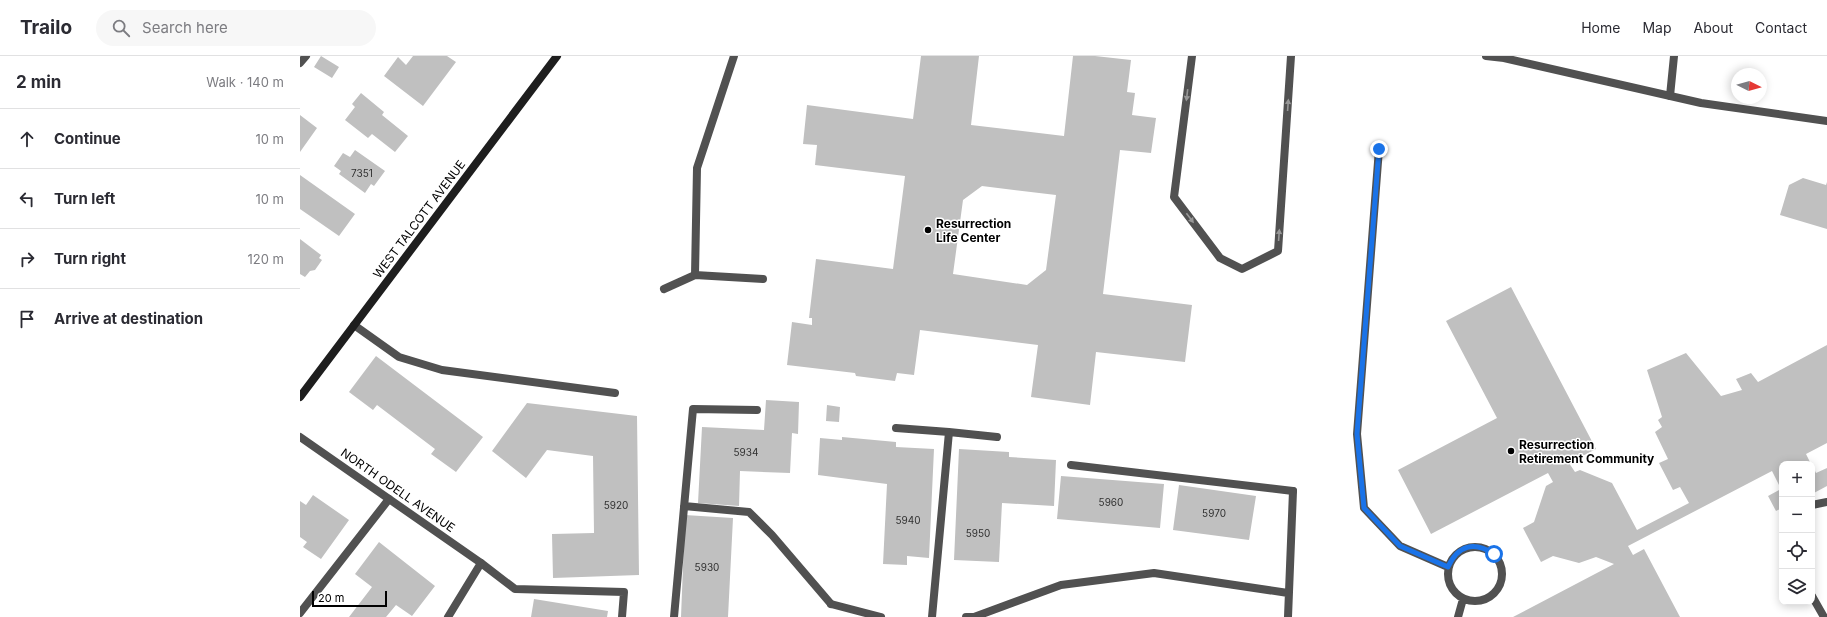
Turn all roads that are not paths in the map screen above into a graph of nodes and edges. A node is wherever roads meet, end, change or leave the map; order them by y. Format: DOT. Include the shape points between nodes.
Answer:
graph roads {
  1 [pos="306,56"];
  2 [pos="557,56"];
  3 [pos="734,56"];
  4 [pos="1192,56"];
  5 [pos="1291,56"];
  6 [pos="1486,56"];
  7 [pos="1674,56"];
  8 [pos="300,63"];
  9 [pos="1670,96"];
  10 [pos="1827,121"];
  11 [pos="1379,149"];
  12 [pos="695,275"];
  13 [pos="763,279"];
  14 [pos="664,289"];
  15 [pos="354,325"];
  16 [pos="614,393"];
  17 [pos="300,397"];
  18 [pos="757,410"];
  19 [pos="896,428"];
  20 [pos="949,432"];
  21 [pos="300,437"];
  22 [pos="997,437"];
  23 [pos="1071,465"];
  24 [pos="389,499"];
  25 [pos="1827,502"];
  26 [pos="1815,503"];
  27 [pos="684,506"];
  28 [pos="482,563"];
  29 [pos="1448,567"];
  30 [pos="1288,593"];
  31 [pos="1463,599"];
  32 [pos="1815,601"];
  33 [pos="300,613"];
  34 [pos="448,617"];
  35 [pos="622,617"];
  36 [pos="674,617"];
  37 [pos="881,617"];
  38 [pos="932,617"];
  39 [pos="966,617"];
  40 [pos="1288,617"];
  41 [pos="1458,617"];
  42 [pos="1824,617"];
  1 -- 8 [label="street"];
  2 -- 15 [label="street, WEST TALCOTT AVENUE"];
  3 -- 12 [label="street" via="697,168"];
  4 -- 5 [label="street, one-way" via="1174,197 1220,258 1242,269 1278,250"];
  6 -- 9 [label="street"];
  7 -- 9 [label="street"];
  9 -- 10 [label="street" via="1701,103"];
  11 -- 29 [label="street" via="1357,434 1364,508 1400,546"];
  12 -- 13 [label="street"];
  12 -- 14 [label="street"];
  15 -- 16 [label="street" via="400,357 442,370"];
  15 -- 17 [label="street, WEST TALCOTT AVENUE"];
  18 -- 27 [label="street" via="693,409"];
  19 -- 20 [label="street"];
  20 -- 22 [label="street"];
  20 -- 38 [label="street"];
  21 -- 24 [label="street, NORTH ODELL AVENUE"];
  23 -- 30 [label="street" via="1293,490"];
  24 -- 28 [label="street, NORTH ODELL AVENUE"];
  24 -- 33 [label="street"];
  25 -- 26 [label="street"];
  27 -- 36 [label="street"];
  27 -- 37 [label="street" via="749,512 831,604"];
  28 -- 34 [label="street"];
  28 -- 35 [label="street, NORTH ODELL AVENUE" via="515,589 624,592"];
  29 -- 31 [label="street" via="1450,585"];
  29 -- 31 [label="street" via="1459,551 1477,546 1494,554 1500,562 1502,572 1497,590 1482,600 1472,602"];
  30 -- 39 [label="street" via="1154,573 1061,585 974,617"];
  30 -- 40 [label="street"];
  31 -- 41 [label="street"];
  32 -- 42 [label="street"];
}
